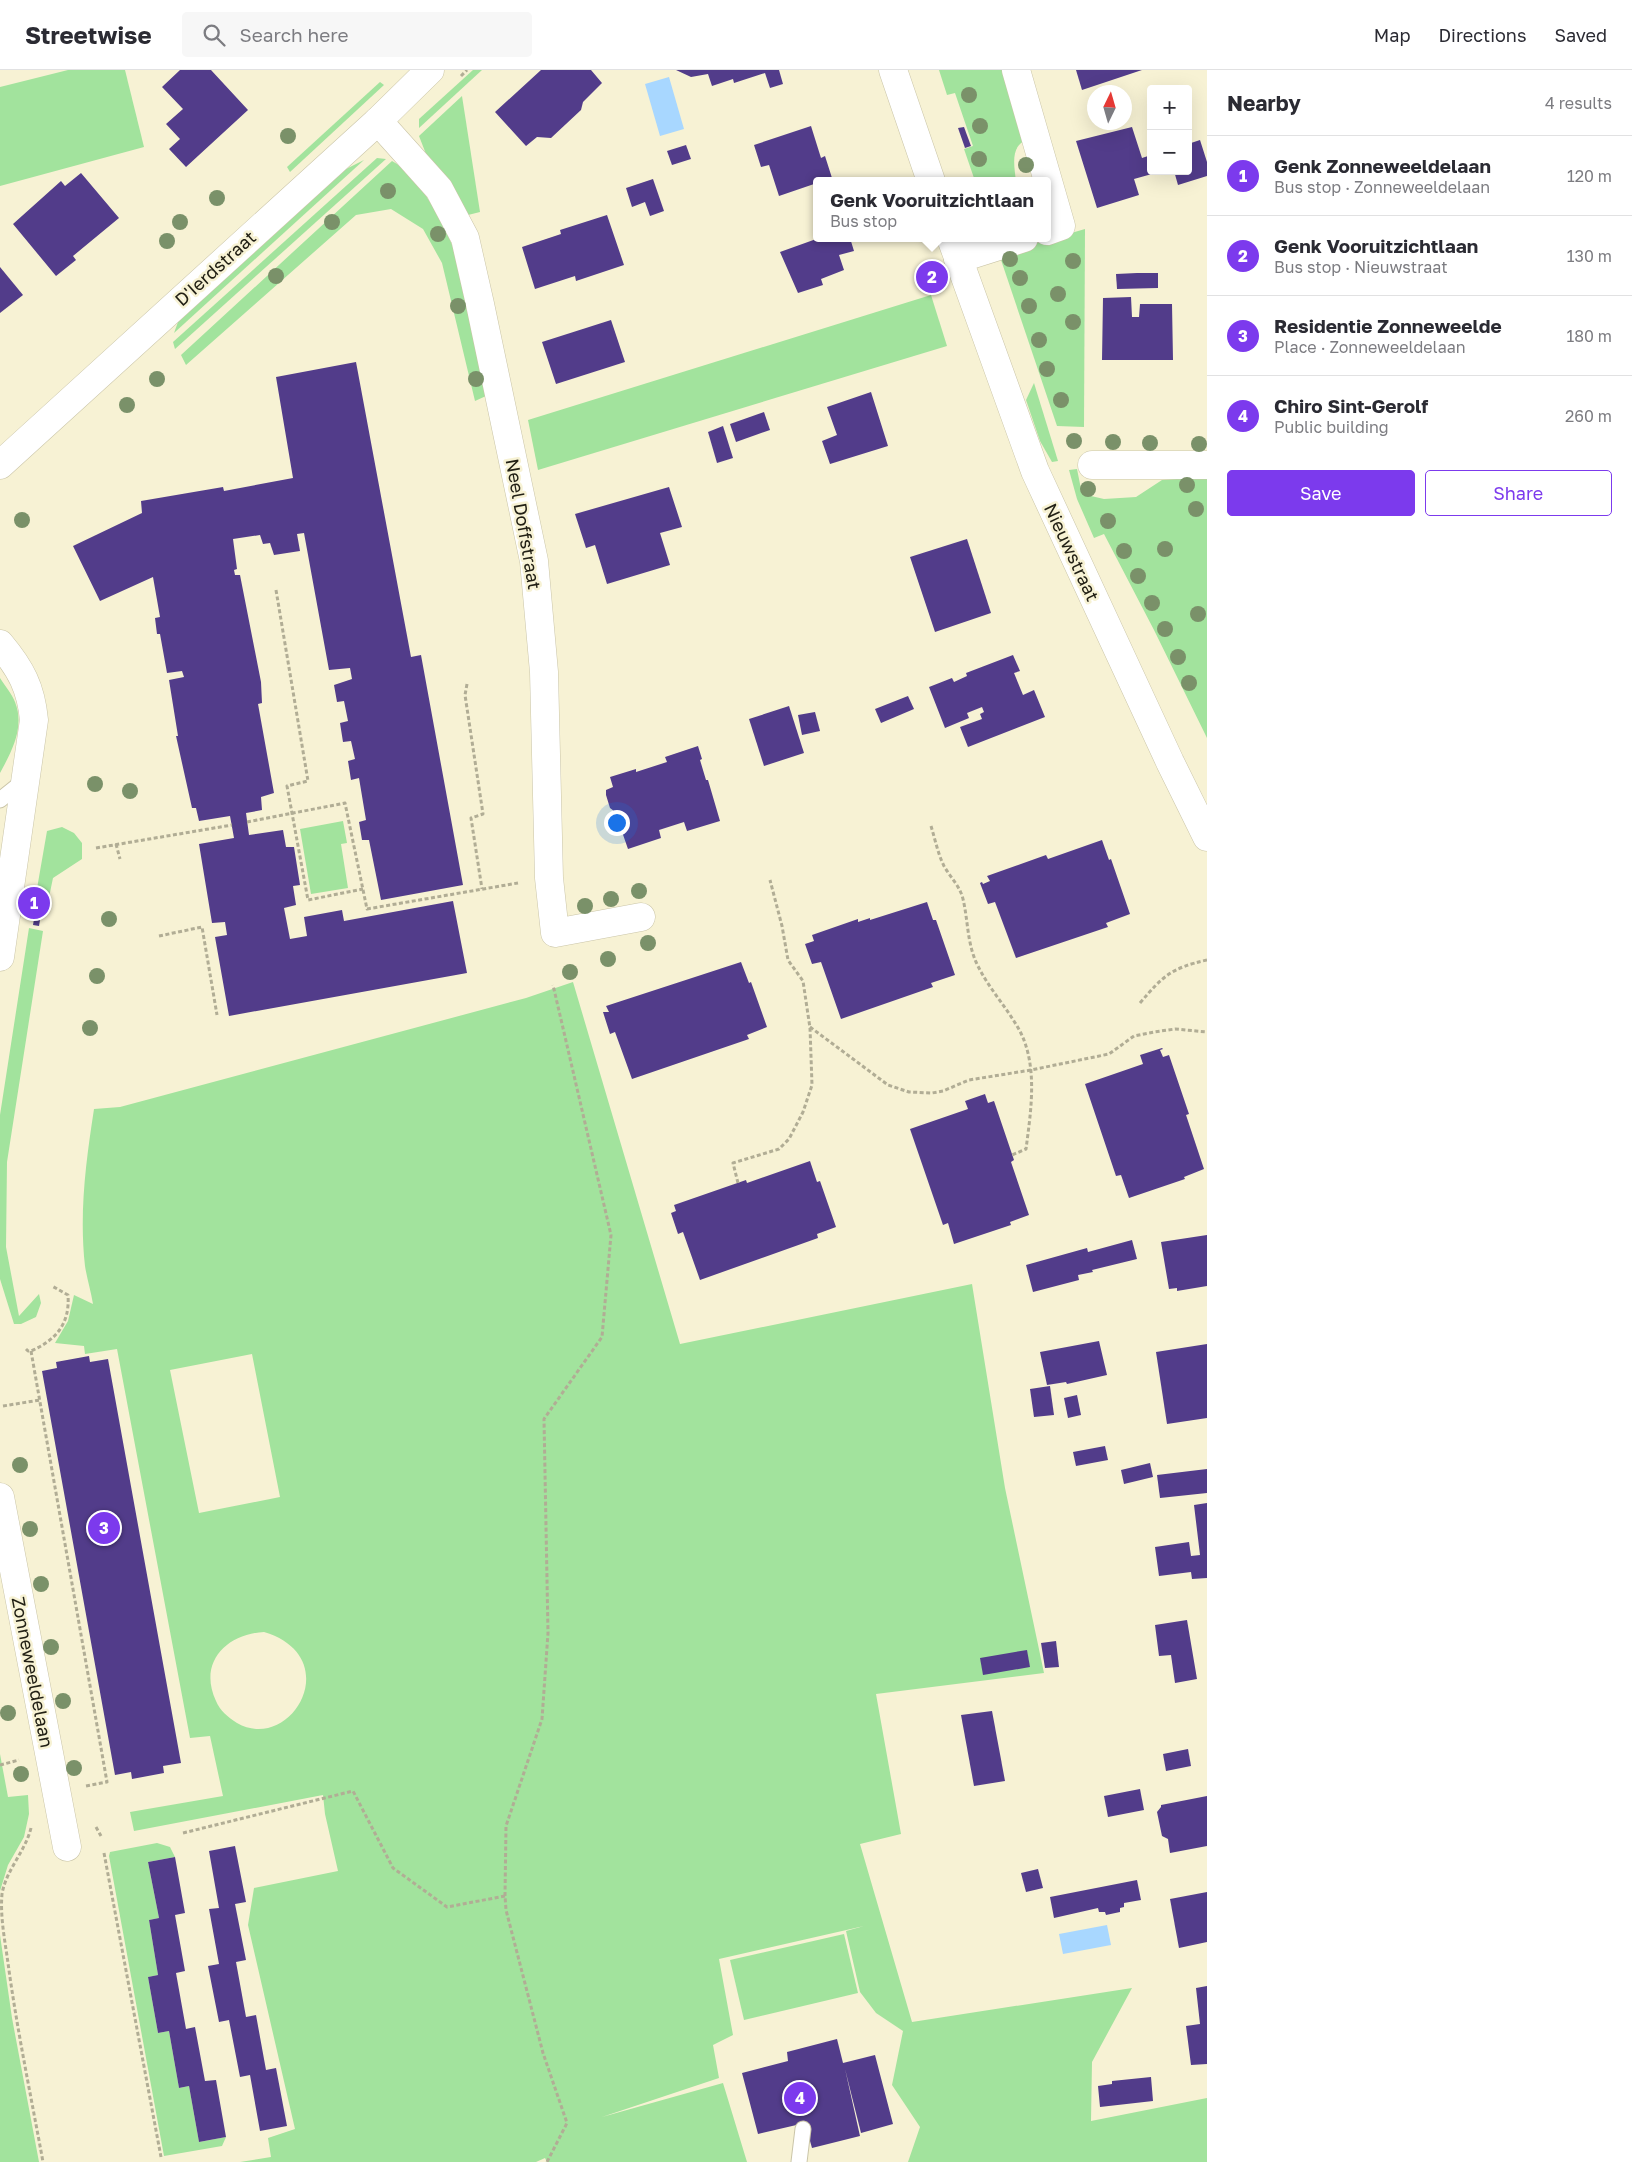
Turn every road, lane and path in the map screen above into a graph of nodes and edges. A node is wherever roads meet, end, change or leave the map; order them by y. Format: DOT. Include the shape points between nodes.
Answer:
graph roads {
  1 [pos="430,70"];
  2 [pos="893,70"];
  3 [pos="1016,70"];
  4 [pos="378,121"];
  5 [pos="930,177"];
  6 [pos="1048,177"];
  7 [pos="1051,189"];
  8 [pos="1051,230"];
  9 [pos="996,242"];
  10 [pos="954,248"];
  11 [pos="1207,464"];
  12 [pos="0,465"];
  13 [pos="1092,465"];
  14 [pos="276,590"];
  15 [pos="0,644"];
  16 [pos="467,684"];
  17 [pos="27,778"];
  18 [pos="0,800"];
  19 [pos="292,812"];
  20 [pos="247,822"];
  21 [pos="232,825"];
  22 [pos="931,826"];
  23 [pos="1207,836"];
  24 [pos="116,844"];
  25 [pos="96,848"];
  26 [pos="120,859"];
  27 [pos="770,880"];
  28 [pos="511,885"];
  29 [pos="363,889"];
  30 [pos="482,889"];
  31 [pos="641,917"];
  32 [pos="3,918"];
  33 [pos="159,936"];
  34 [pos="0,957"];
  35 [pos="1207,960"];
  36 [pos="553,984"];
  37 [pos="1140,1003"];
  38 [pos="217,1015"];
  39 [pos="810,1027"];
  40 [pos="1207,1032"];
  41 [pos="1031,1070"];
  42 [pos="1012,1155"];
  43 [pos="738,1183"];
  44 [pos="52,1286"];
  45 [pos="26,1349"];
  46 [pos="31,1351"];
  47 [pos="40,1400"];
  48 [pos="3,1406"];
  49 [pos="0,1497"];
  50 [pos="83,1787"];
  51 [pos="32,1821"];
  52 [pos="183,1833"];
  53 [pos="67,1848"];
  54 [pos="104,1854"];
  55 [pos="505,1896"];
  56 [pos="802,2129"];
  57 [pos="162,2157"];
  58 [pos="44,2162"];
  59 [pos="547,2162"];
  60 [pos="799,2162"];
  1 -- 4 [label="street, D'Ierdstraat"];
  2 -- 5 [label="street"];
  3 -- 6 [label="street"];
  4 -- 12 [label="street, D'Ierdstraat"];
  4 -- 31 [label="street, Neel Doffstraat" via="439,189 465,238 480,304 534,561 544,672 549,878 555,933"];
  7 -- 8 [label="street" via="1062,226"];
  9 -- 10 [label="street, Nieuwstraat"];
  10 -- 23 [label="street, Nieuwstraat" via="1035,471"];
  11 -- 13 [label="street"];
  14 -- 19 [label="path" via="308,781 287,786"];
  15 -- 17 [label="street" via="14,660 32,699 34,720"];
  16 -- 30 [label="path" via="465,695 483,814 471,818"];
  17 -- 18 [label="lane"];
  17 -- 32 [label="street"];
  19 -- 20 [label="path"];
  19 -- 29 [label="path" via="345,803"];
  19 -- 29 [label="path" via="308,900"];
  21 -- 24 [label="path"];
  22 -- 41 [label="path" via="944,866 963,898 969,945 990,988 1018,1027"];
  24 -- 25 [label="path"];
  24 -- 26 [label="path"];
  27 -- 39 [label="path" via="788,960 803,980"];
  28 -- 30 [label="path"];
  29 -- 30 [label="path" via="367,909"];
  32 -- 34 [label="street"];
  33 -- 38 [label="path" via="202,927"];
  35 -- 37 [label="path" via="1182,966 1162,978"];
  36 -- 55 [label="path" via="611,1235 602,1337 544,1419 548,1633 542,1720 506,1826"];
  39 -- 41 [label="path" via="888,1085 909,1092 932,1093 969,1080"];
  39 -- 43 [label="path" via="812,1085 802,1112 789,1139 779,1148 733,1163"];
  40 -- 41 [label="path" via="1175,1029 1134,1036 1109,1054"];
  41 -- 42 [label="path" via="1026,1149"];
  44 -- 46 [label="path" via="68,1296 69,1308 54,1338"];
  45 -- 46 [label="path"];
  46 -- 47 [label="path"];
  47 -- 48 [label="path"];
  47 -- 50 [label="path" via="107,1782"];
  49 -- 53 [label="street, Zonneweeldelaan"];
  51 -- 58 [label="path" via="27,1842 2,1893 1,1911 13,1999"];
  52 -- 55 [label="path" via="354,1790 393,1868 447,1907"];
  54 -- 57 [label="path"];
  55 -- 59 [label="path" via="543,2053 567,2124"];
  56 -- 60 [label="lane"];
}
